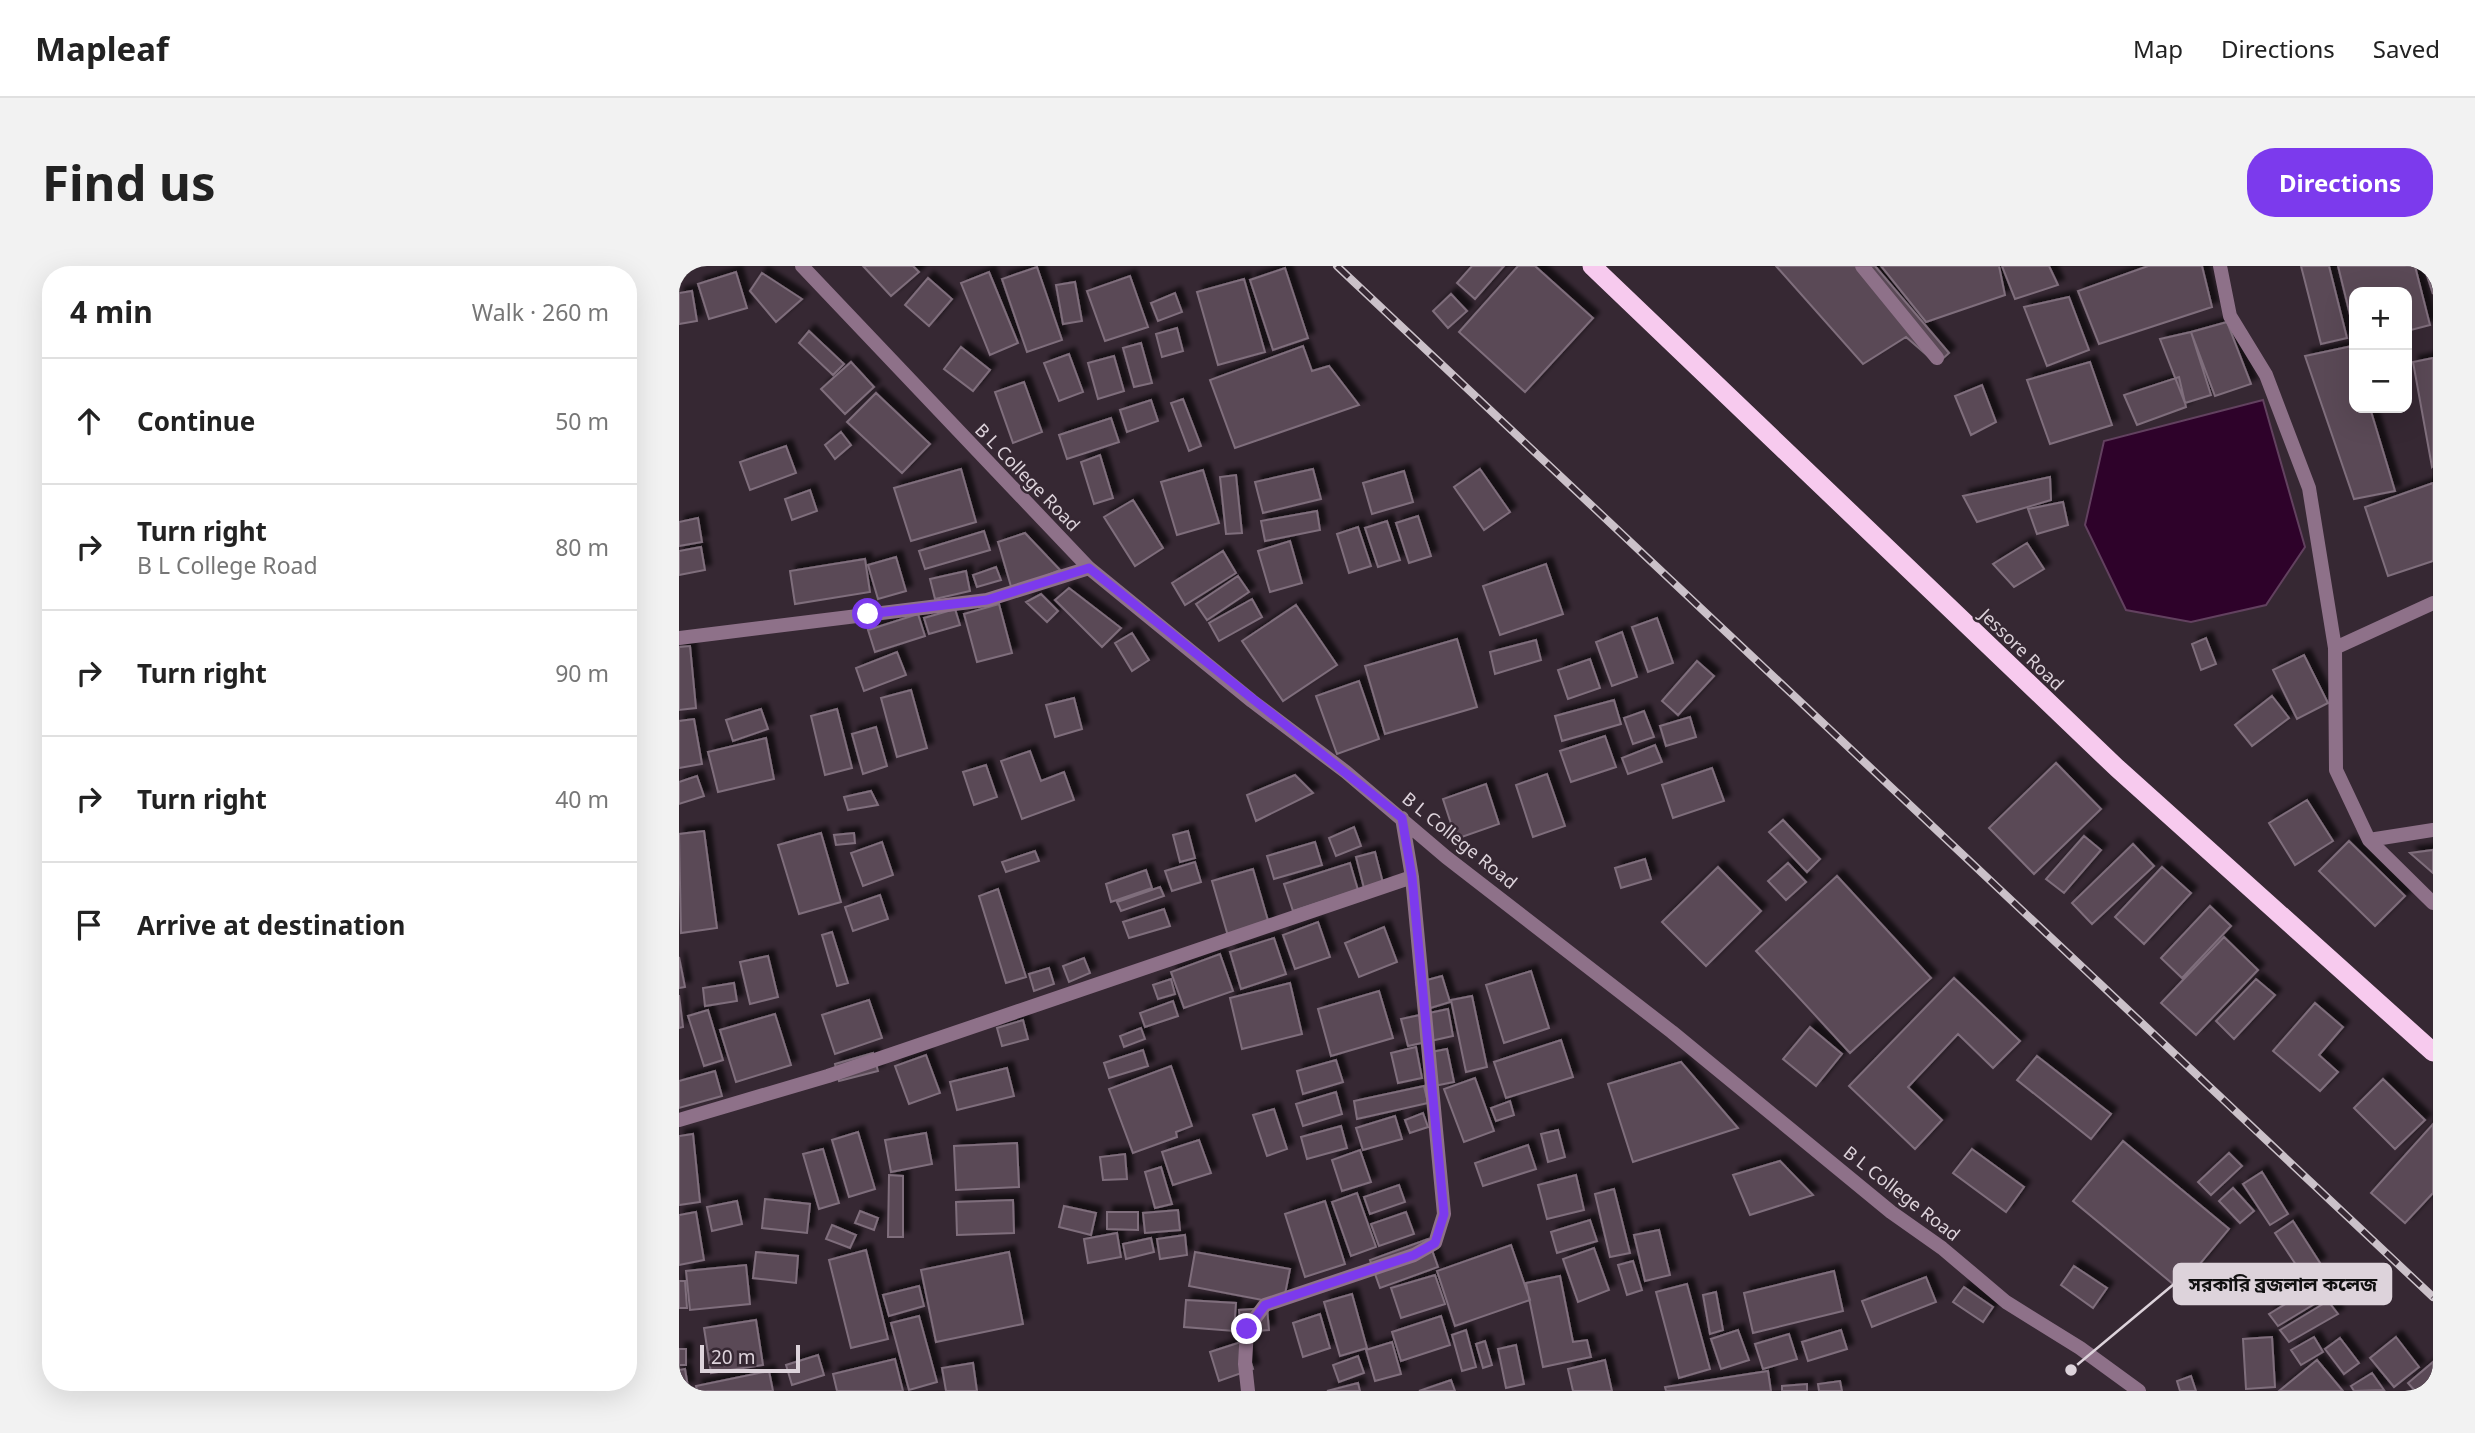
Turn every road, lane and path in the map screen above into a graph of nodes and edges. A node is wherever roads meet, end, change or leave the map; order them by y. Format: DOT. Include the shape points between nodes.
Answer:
graph roads {
  1 [pos="802,266"];
  2 [pos="1592,266"];
  3 [pos="1862,266"];
  4 [pos="2220,266"];
  5 [pos="1937,358"];
  6 [pos="1089,568"];
  7 [pos="2433,603"];
  8 [pos="679,638"];
  9 [pos="2335,648"];
  10 [pos="1402,818"];
  11 [pos="2433,830"];
  12 [pos="2369,840"];
  13 [pos="1412,877"];
  14 [pos="2433,903"];
  15 [pos="2433,1052"];
  16 [pos="679,1119"];
  17 [pos="1248,1391"];
  18 [pos="2139,1391"];
  1 -- 6 [label="street, B L College Road"];
  2 -- 15 [label="highway, Jessore Road" via="2117,768"];
  3 -- 5 [label="street"];
  4 -- 9 [label="street" via="2230,316 2266,375 2309,488"];
  6 -- 8 [label="street" via="987,600"];
  6 -- 10 [label="street, B L College Road"];
  7 -- 9 [label="street"];
  9 -- 12 [label="street" via="2336,770"];
  10 -- 13 [label="street"];
  10 -- 18 [label="street, B L College Road" via="2006,1302"];
  11 -- 12 [label="street"];
  12 -- 14 [label="street"];
  13 -- 16 [label="street" via="828,1076"];
  13 -- 17 [label="street" via="1444,1214 1435,1243 1414,1255 1265,1305 1247,1329"];
}
